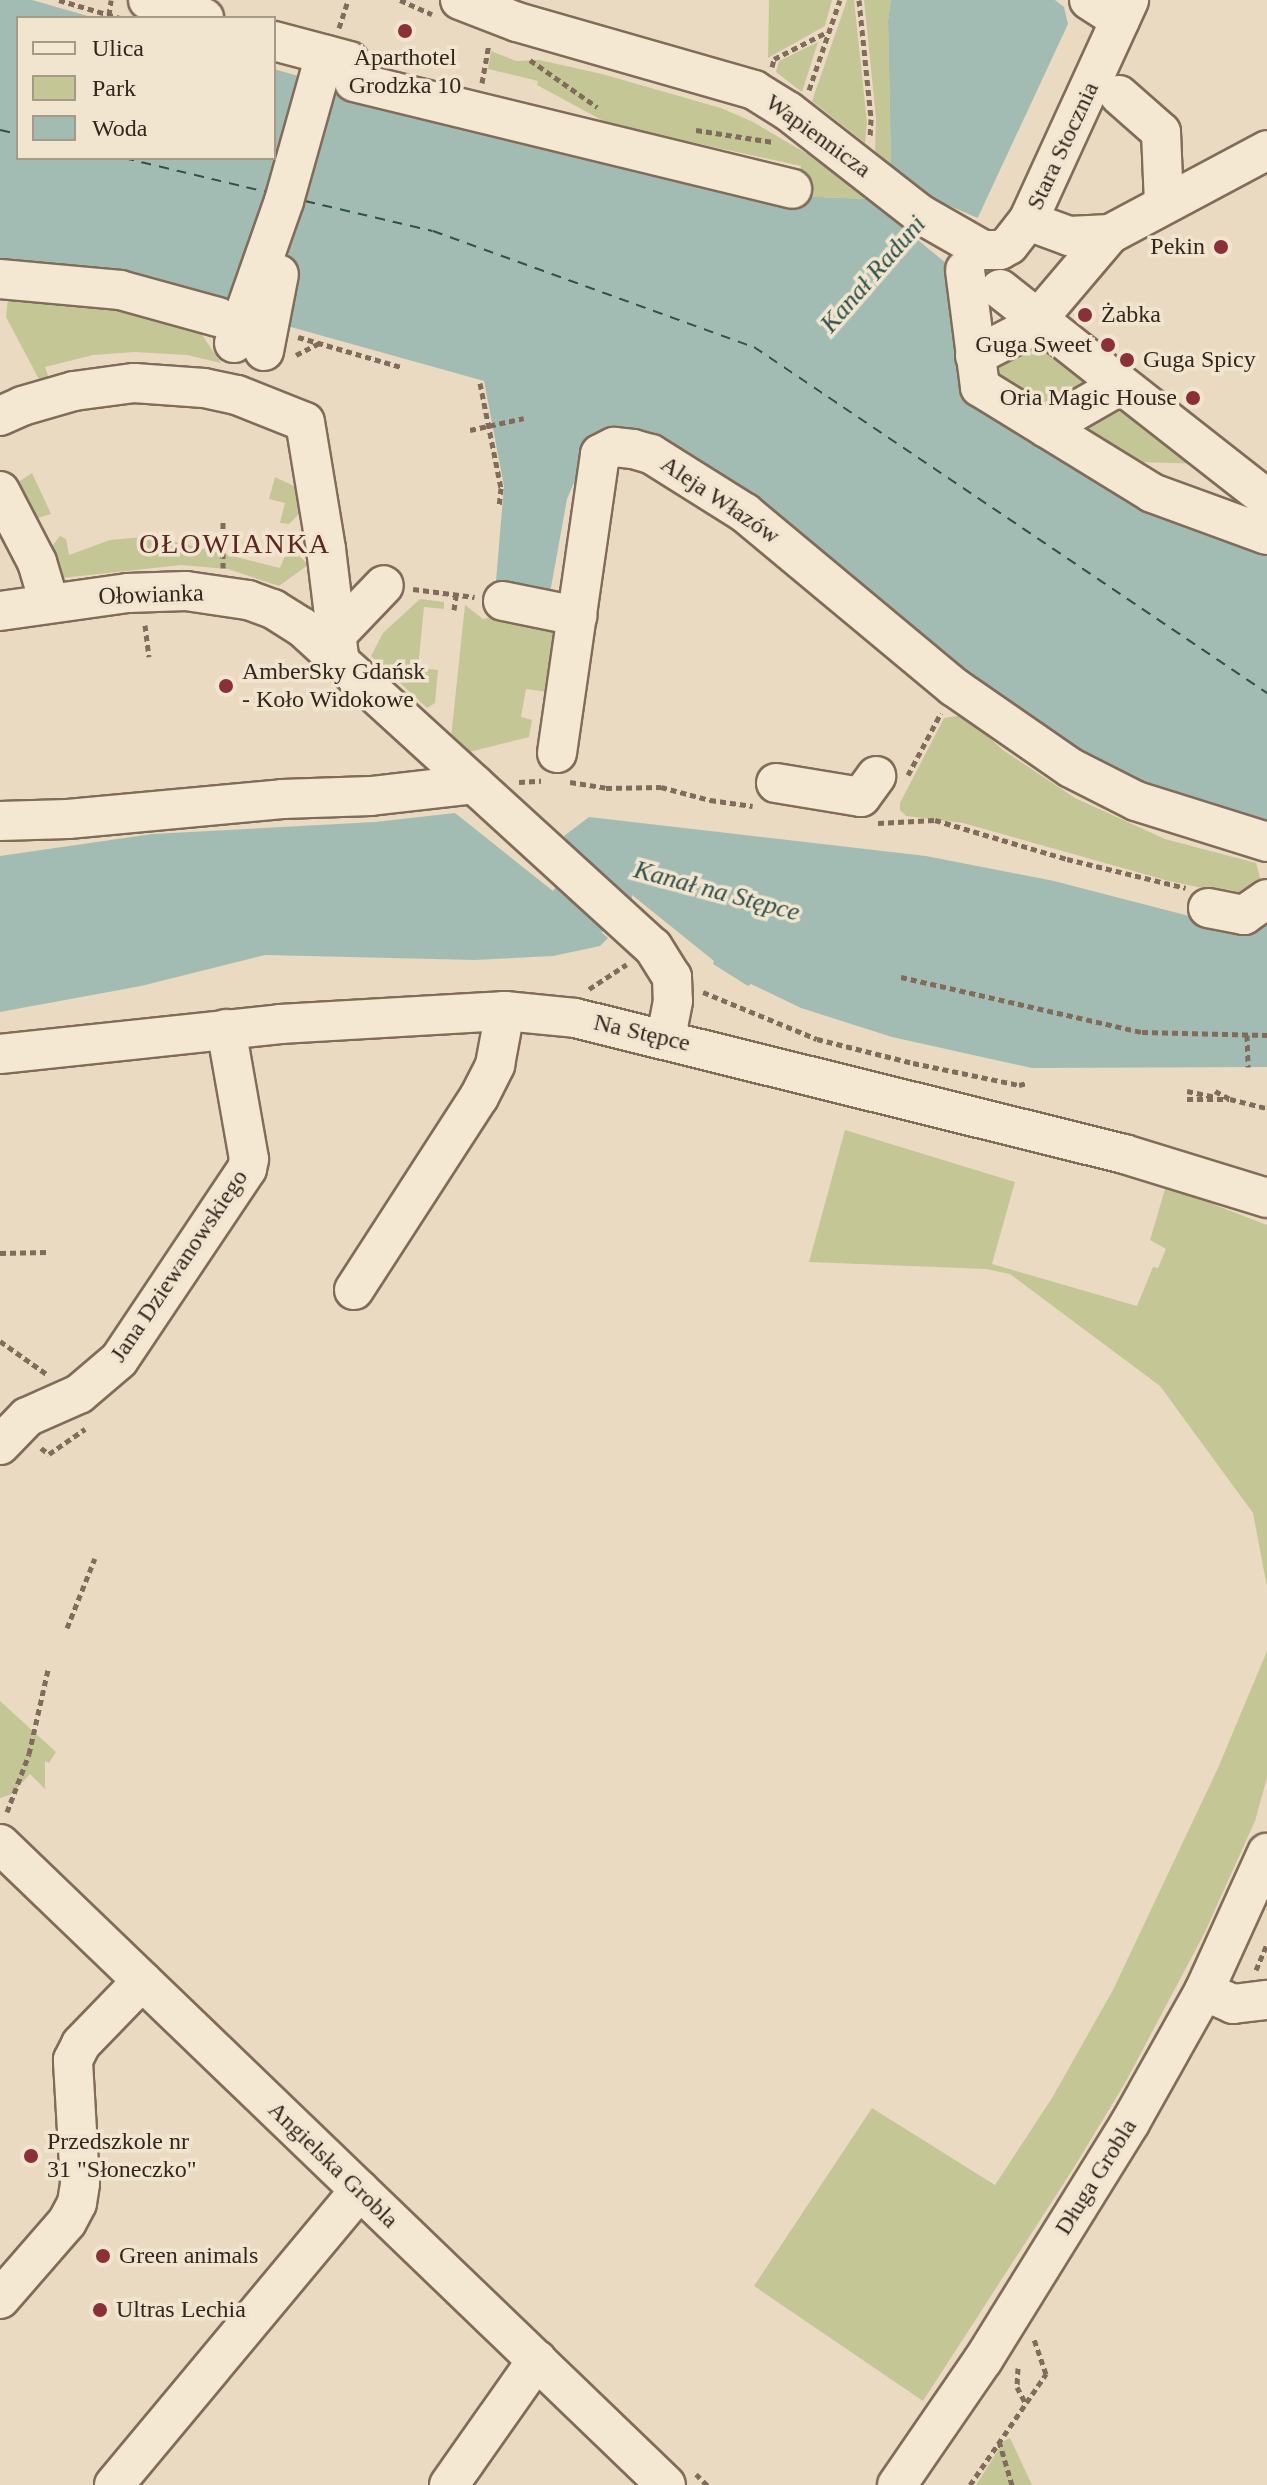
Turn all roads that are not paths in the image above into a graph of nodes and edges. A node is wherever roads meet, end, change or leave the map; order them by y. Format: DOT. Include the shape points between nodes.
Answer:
graph roads {
  1 [pos="148,0"];
  2 [pos="460,0"];
  3 [pos="1112,7"];
  4 [pos="198,16"];
  5 [pos="521,26"];
  6 [pos="276,42"];
  7 [pos="335,59"];
  8 [pos="481,90"];
  9 [pos="1119,95"];
  10 [pos="1267,150"];
  11 [pos="792,189"];
  12 [pos="1164,204"];
  13 [pos="1038,225"];
  14 [pos="1110,234"];
  15 [pos="965,257"];
  16 [pos="0,279"];
  17 [pos="1000,289"];
  18 [pos="1038,319"];
  19 [pos="975,356"];
  20 [pos="1114,378"];
  21 [pos="0,416"];
  22 [pos="1046,428"];
  23 [pos="1126,478"];
  24 [pos="1259,487"];
  25 [pos="0,491"];
  26 [pos="1267,535"];
  27 [pos="384,585"];
  28 [pos="488,599"];
  29 [pos="49,602"];
  30 [pos="0,611"];
  31 [pos="577,616"];
  32 [pos="338,645"];
  33 [pos="560,767"];
  34 [pos="474,784"];
  35 [pos="890,790"];
  36 [pos="766,795"];
  37 [pos="0,821"];
  38 [pos="1267,842"];
  39 [pos="1203,899"];
  40 [pos="1267,899"];
  41 [pos="505,1011"];
  42 [pos="226,1029"];
  43 [pos="666,1038"];
  44 [pos="0,1054"];
  45 [pos="1267,1198"];
  46 [pos="354,1290"];
  47 [pos="0,1445"];
  48 [pos="3,1828"];
  49 [pos="1267,1853"];
  50 [pos="142,1981"];
  51 [pos="1260,1988"];
  52 [pos="1204,1991"];
  53 [pos="360,2190"];
  54 [pos="0,2299"];
  55 [pos="537,2360"];
  56 [pos="114,2485"];
  57 [pos="449,2485"];
  58 [pos="666,2485"];
  59 [pos="897,2485"];
  1 -- 4 [label="street"];
  2 -- 5 [label="street, Wapiennicza"];
  3 -- 13 [label="street, Stara Stocznia"];
  5 -- 15 [label="street, Wapiennicza" via="754,90 789,130 870,173"];
  6 -- 7 [label="street"];
  7 -- 8 [label="street"];
  7 -- 11 [label="street"];
  7 -- 16 [label="street" via="284,201 250,342 120,290"];
  9 -- 12 [label="street" via="1161,132"];
  10 -- 12 [label="street"];
  12 -- 14 [label="street"];
  13 -- 14 [label="street" via="1069,236"];
  13 -- 15 [label="street, Stara Stocznia" via="1000,250"];
  14 -- 18 [label="street"];
  15 -- 19 [label="street"];
  17 -- 18 [label="street"];
  18 -- 19 [label="street"];
  18 -- 20 [label="street"];
  19 -- 22 [label="street" via="980,387"];
  20 -- 22 [label="street"];
  20 -- 24 [label="street"];
  21 -- 32 [label="street" via="74,391 134,383 237,395 305,422"];
  22 -- 23 [label="street"];
  23 -- 24 [label="street"];
  23 -- 26 [label="street" via="1152,493"];
  25 -- 29 [label="street" via="37,562"];
  27 -- 32 [label="street"];
  28 -- 31 [label="street"];
  29 -- 30 [label="street, Ołowianka"];
  29 -- 32 [label="street, Ołowianka" via="128,593 223,594 273,609"];
  31 -- 33 [label="street, Aleja Włazów"];
  31 -- 38 [label="street, Aleja Włazów" via="600,454 614,447 651,454 745,513 1016,733 1136,801"];
  32 -- 34 [label="street, Ołowianka"];
  34 -- 37 [label="street"];
  34 -- 43 [label="street, Ołowianka" via="653,947 672,977"];
  35 -- 36 [label="street" via="861,797"];
  39 -- 40 [label="street" via="1244,915"];
  41 -- 42 [label="street, Na Stępce"];
  41 -- 43 [label="street, Na Stępce" via="575,1018"];
  41 -- 46 [label="street" via="495,1065 479,1097"];
  42 -- 44 [label="street, Na Stępce"];
  42 -- 47 [label="street, Jana Dziewanowskiego" via="247,1169 119,1360 79,1394 27,1417"];
  43 -- 45 [label="street, Na Stępce" via="1124,1154"];
  48 -- 50 [label="street, Angielska Grobla"];
  49 -- 52 [label="street, Długa Grobla"];
  50 -- 53 [label="street, Angielska Grobla"];
  50 -- 54 [label="street" via="81,2044 73,2060 77,2203 67,2222"];
  51 -- 52 [label="street" via="1233,2004"];
  52 -- 59 [label="street, Długa Grobla" via="1130,2123 983,2360"];
  53 -- 55 [label="street, Angielska Grobla"];
  53 -- 56 [label="street"];
  55 -- 57 [label="street"];
  55 -- 58 [label="street, Angielska Grobla"];
}
